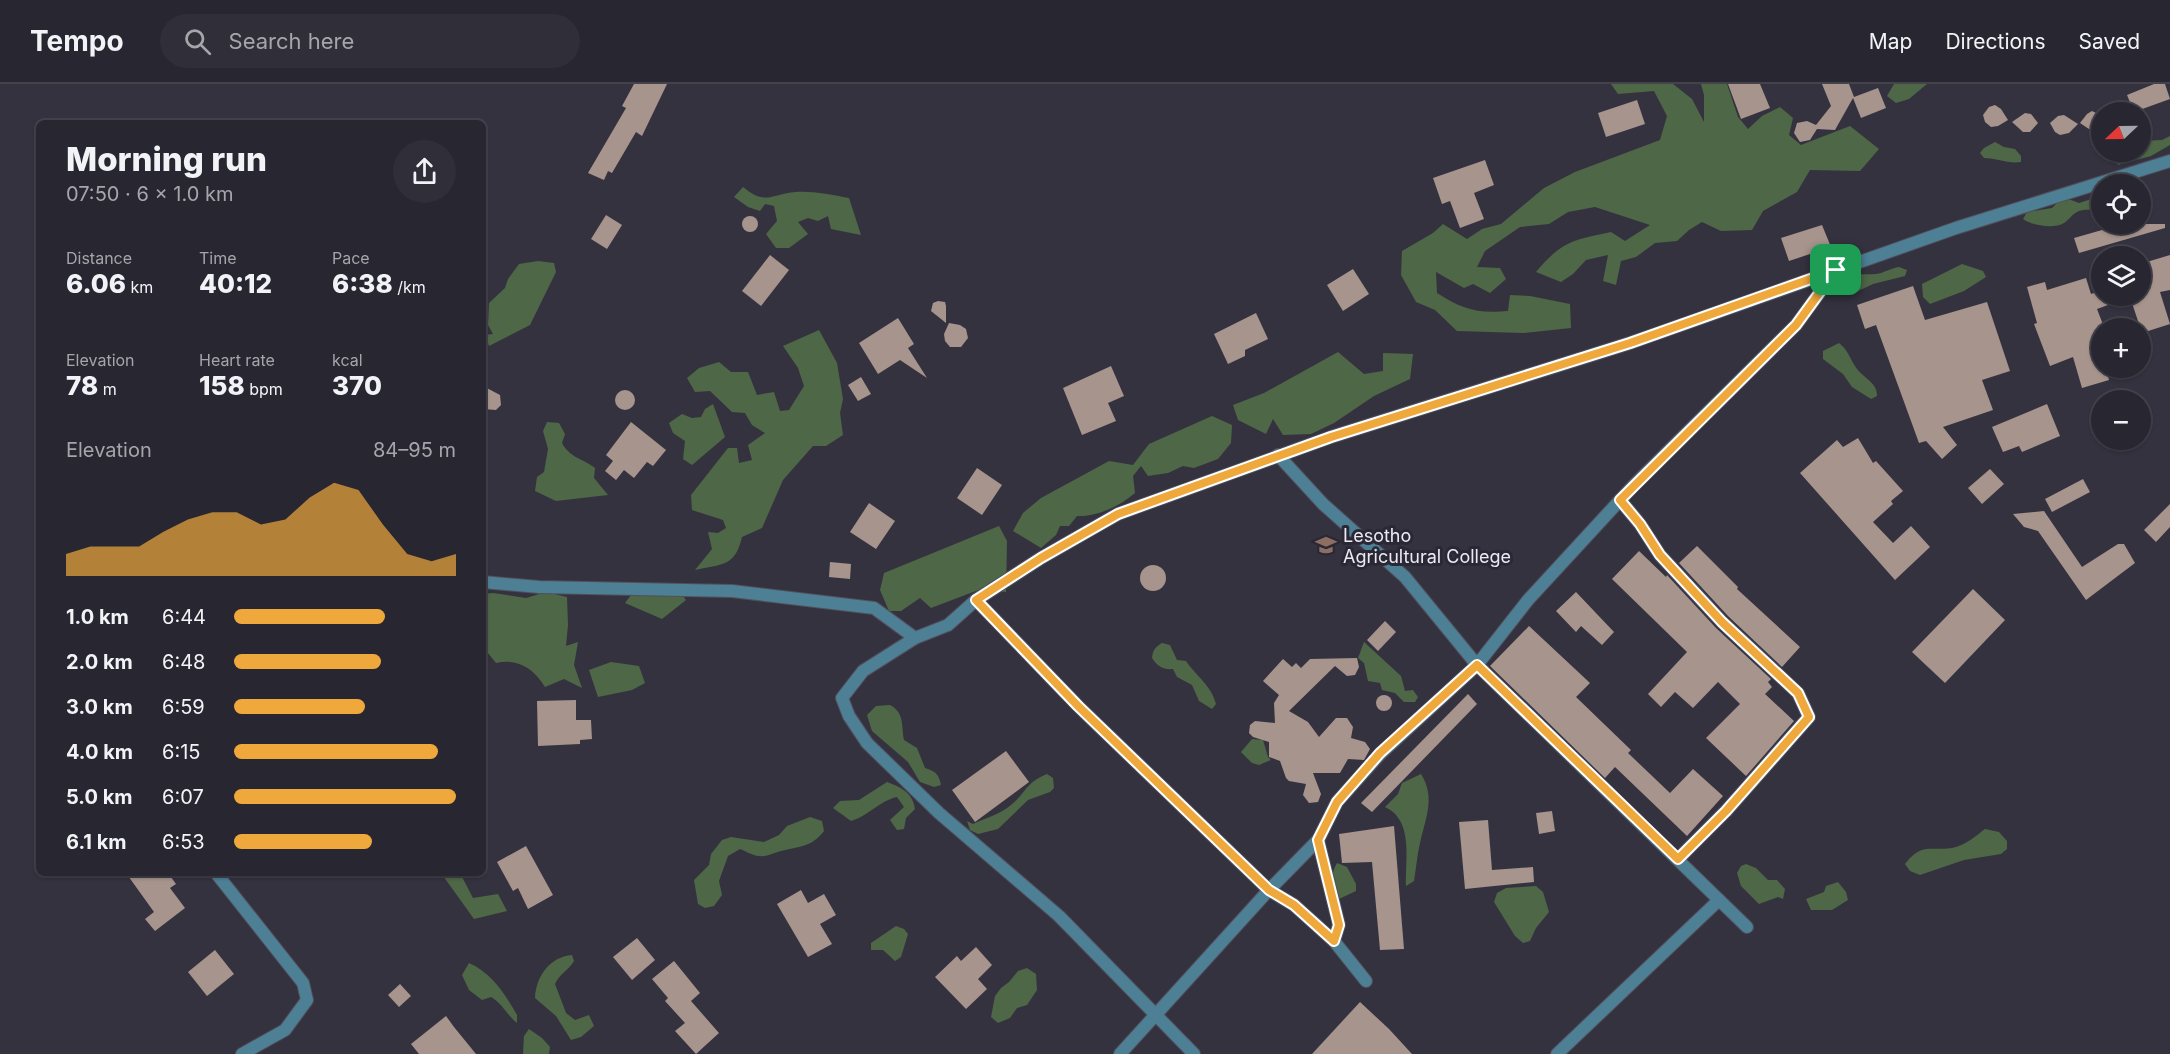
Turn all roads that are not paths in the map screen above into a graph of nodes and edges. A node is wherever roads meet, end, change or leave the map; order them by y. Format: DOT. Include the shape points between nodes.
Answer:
graph roads {
  1 [pos="2170,161"];
  2 [pos="1836,270"];
  3 [pos="1278,455"];
  4 [pos="1620,500"];
  5 [pos="486,582"];
  6 [pos="976,600"];
  7 [pos="915,638"];
  8 [pos="1477,665"];
  9 [pos="1318,840"];
  10 [pos="1678,859"];
  11 [pos="218,876"];
  12 [pos="1269,890"];
  13 [pos="1719,900"];
  14 [pos="1747,927"];
  15 [pos="1334,941"];
  16 [pos="1366,981"];
  17 [pos="1157,1016"];
  18 [pos="242,1054"];
  19 [pos="1120,1054"];
  20 [pos="1194,1054"];
  21 [pos="1557,1054"];
  1 -- 2 [label="street"];
  2 -- 3 [label="street" via="1630,343"];
  2 -- 4 [label="street" via="1796,325"];
  3 -- 6 [label="street" via="1118,514"];
  3 -- 8 [label="street" via="1323,504 1405,577"];
  4 -- 8 [label="street" via="1528,600"];
  4 -- 10 [label="street" via="1660,555 1722,622 1798,693 1809,717"];
  5 -- 7 [label="street" via="732,591 874,608"];
  6 -- 7 [label="street" via="948,625"];
  6 -- 12 [label="street" via="1078,706"];
  7 -- 17 [label="street" via="863,671 842,698 849,716 867,743 903,780 1059,916"];
  8 -- 9 [label="street" via="1380,753 1337,802"];
  8 -- 10 [label="street"];
  9 -- 12 [label="street"];
  9 -- 15 [label="street" via="1339,925"];
  10 -- 13 [label="street"];
  11 -- 18 [label="street" via="303,983 307,1000 285,1030"];
  12 -- 15 [label="street" via="1294,905"];
  12 -- 17 [label="street"];
  13 -- 14 [label="street"];
  13 -- 21 [label="street"];
  15 -- 16 [label="street"];
  17 -- 19 [label="street"];
  17 -- 20 [label="street"];
}
